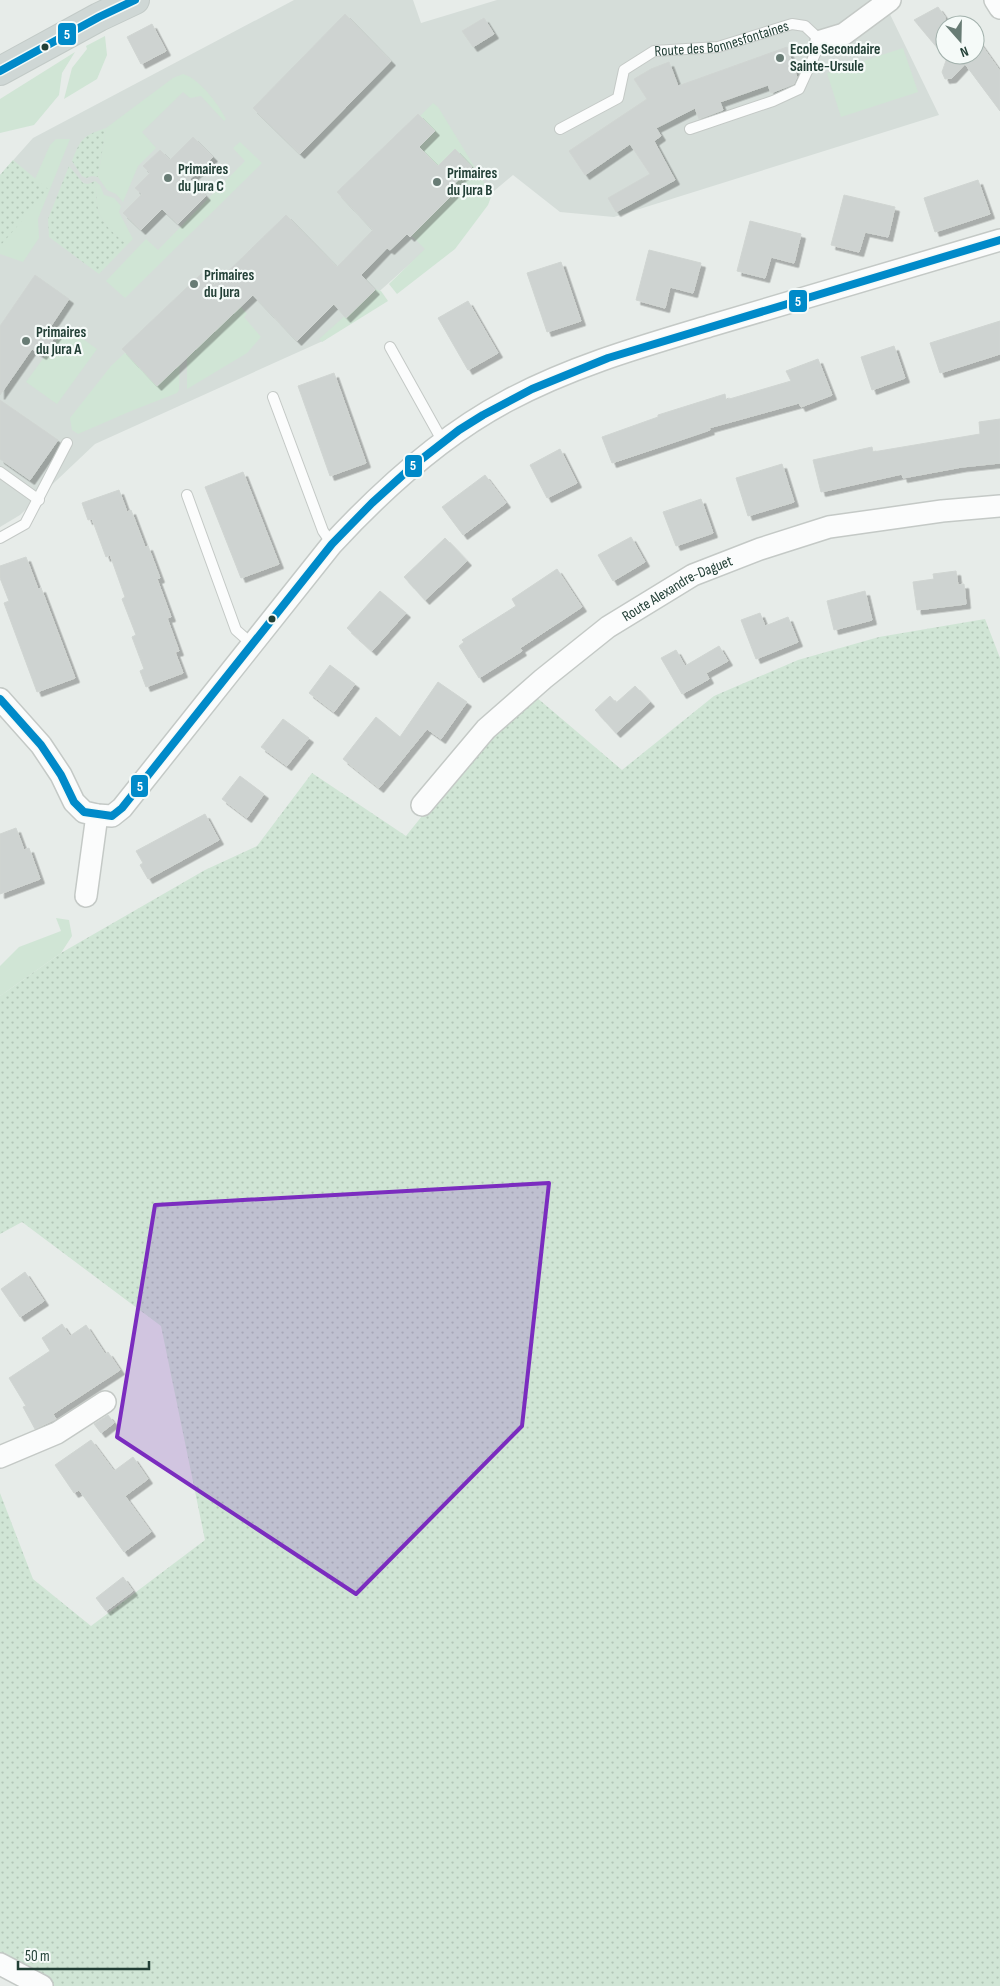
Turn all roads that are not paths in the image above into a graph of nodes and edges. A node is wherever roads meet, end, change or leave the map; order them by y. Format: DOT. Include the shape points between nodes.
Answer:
graph roads {
  1 [pos="135,0"];
  2 [pos="890,0"];
  3 [pos="994,0"];
  4 [pos="1000,8"];
  5 [pos="821,41"];
  6 [pos="0,71"];
  7 [pos="560,129"];
  8 [pos="690,129"];
  9 [pos="1000,240"];
  10 [pos="390,347"];
  11 [pos="273,397"];
  12 [pos="444,442"];
  13 [pos="67,443"];
  14 [pos="0,472"];
  15 [pos="187,495"];
  16 [pos="38,500"];
  17 [pos="1000,506"];
  18 [pos="0,538"];
  19 [pos="332,544"];
  20 [pos="253,645"];
  21 [pos="0,699"];
  22 [pos="422,805"];
  23 [pos="97,815"];
  24 [pos="86,896"];
  25 [pos="105,1402"];
  26 [pos="0,1457"];
  27 [pos="0,1964"];
  28 [pos="42,1986"];
  1 -- 6 [label="main road"];
  2 -- 5 [label="street" via="844,34"];
  3 -- 4 [label="street"];
  5 -- 7 [label="lane, Route des Bonnesfontaines" via="805,26 792,24 718,47 654,51 624,70 618,98"];
  5 -- 8 [label="lane" via="799,89"];
  9 -- 12 [label="street" via="624,352 508,401"];
  10 -- 12 [label="lane"];
  11 -- 19 [label="lane" via="323,531"];
  12 -- 19 [label="street" via="409,469"];
  13 -- 16 [label="lane"];
  14 -- 16 [label="lane"];
  15 -- 20 [label="lane" via="236,630"];
  16 -- 18 [label="lane" via="25,524"];
  17 -- 22 [label="street, Route Alexandre-Daguet" via="829,527 760,549 693,576 608,627 536,685 486,729"];
  19 -- 20 [label="street"];
  20 -- 23 [label="street" via="122,808 112,816"];
  21 -- 23 [label="street" via="41,745 74,802 84,812"];
  23 -- 24 [label="street"];
  25 -- 26 [label="street" via="57,1433"];
  27 -- 28 [label="street"];
}
